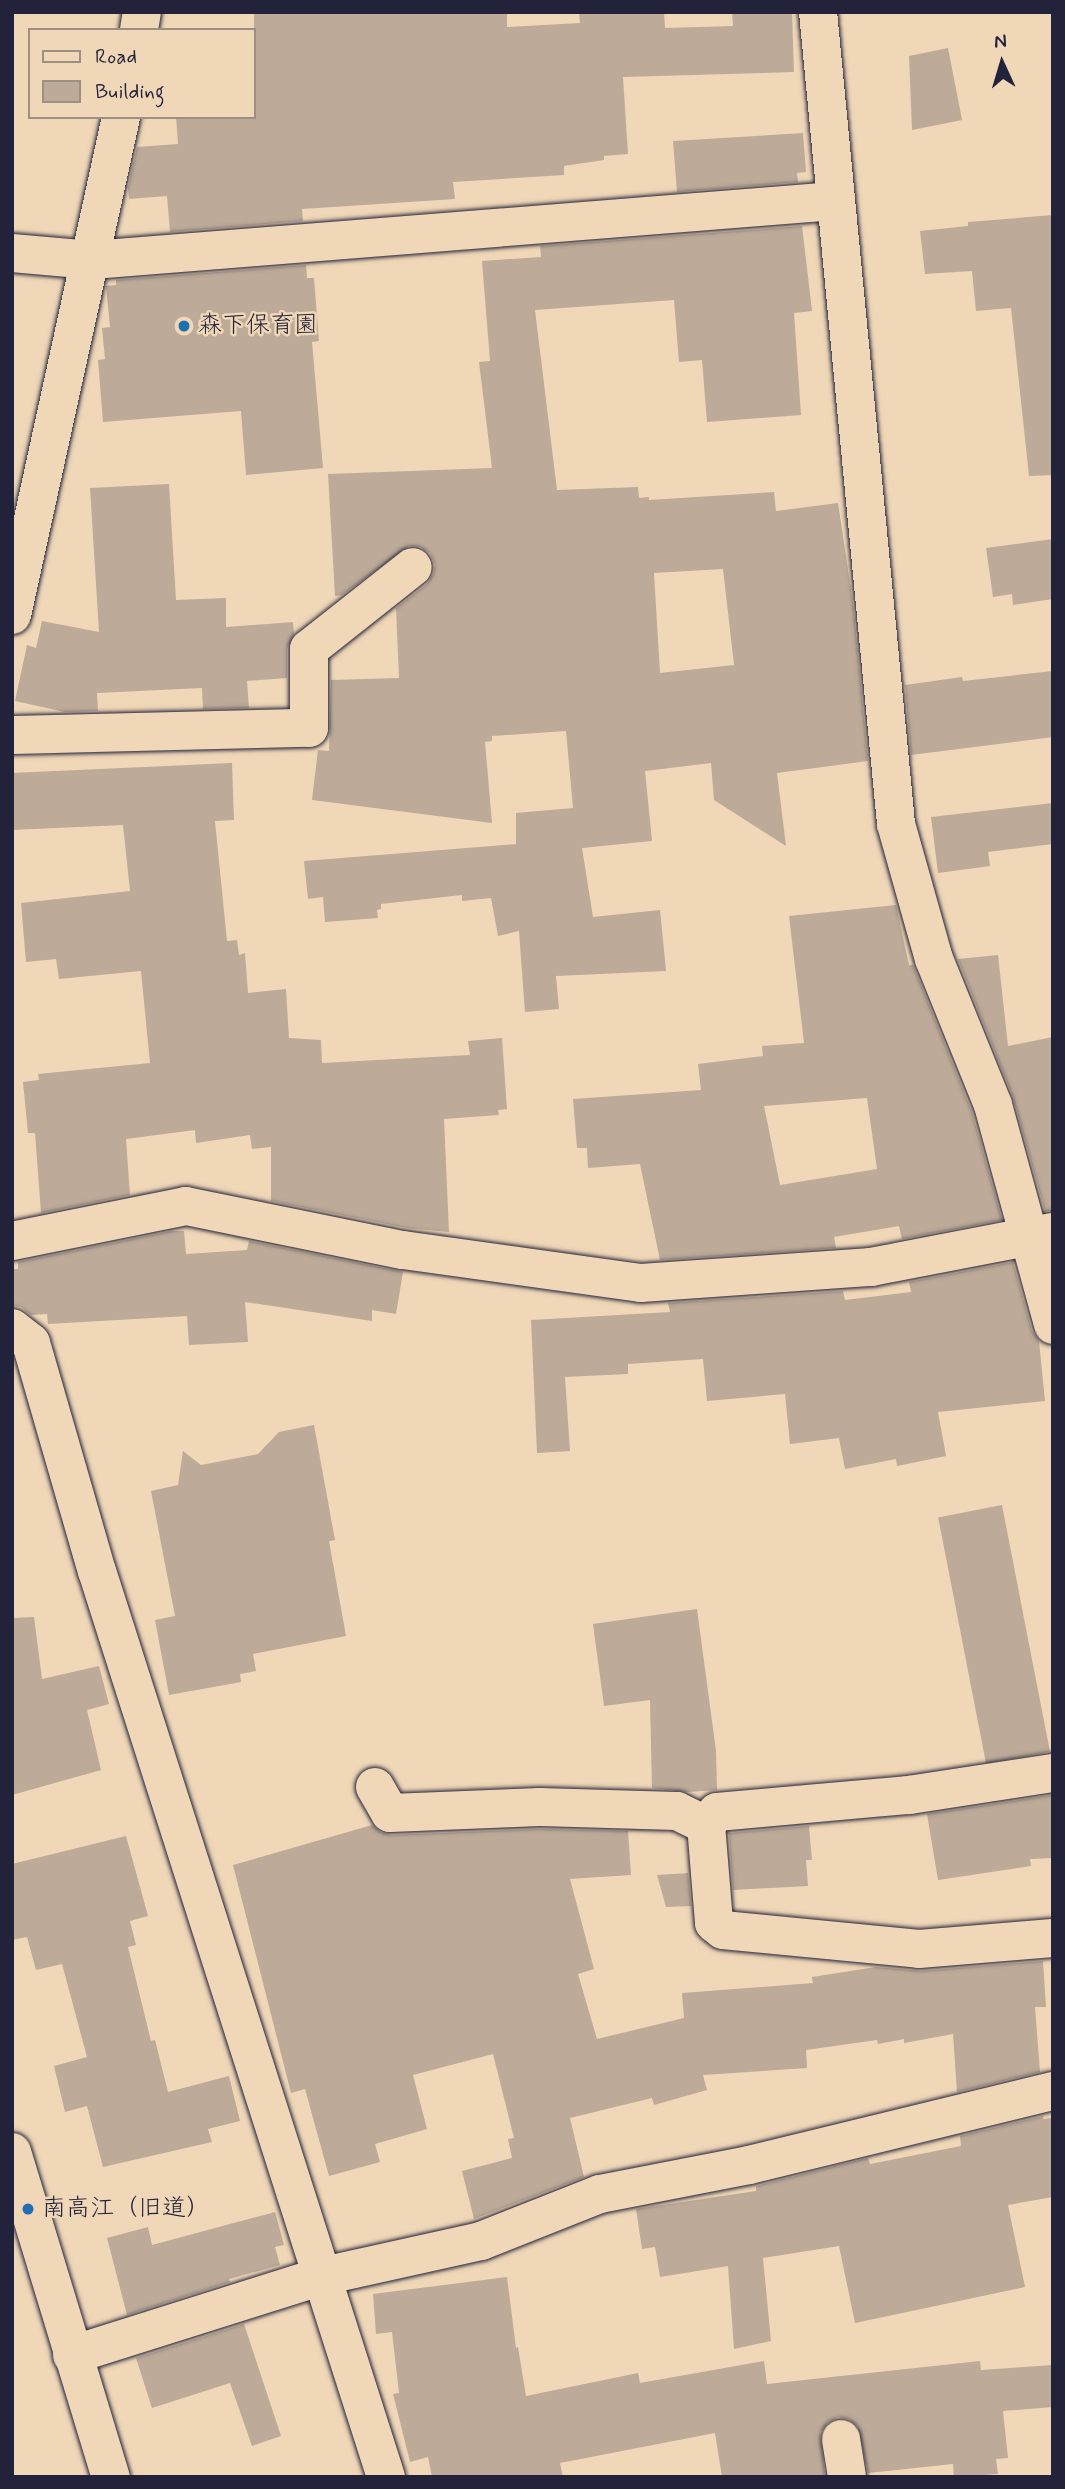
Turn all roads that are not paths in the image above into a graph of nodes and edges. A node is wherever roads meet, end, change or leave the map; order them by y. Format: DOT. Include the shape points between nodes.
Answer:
graph roads {
  1 [pos="818,12"];
  2 [pos="121,119"];
  3 [pos="835,201"];
  4 [pos="12,253"];
  5 [pos="92,260"];
  6 [pos="413,567"];
  7 [pos="12,615"];
  8 [pos="12,735"];
  9 [pos="1042,1234"];
  10 [pos="12,1241"];
  11 [pos="1053,1325"];
  12 [pos="12,1328"];
  13 [pos="1053,1773"];
  14 [pos="375,1787"];
  15 [pos="706,1825"];
  16 [pos="1053,1938"];
  17 [pos="1053,2091"];
  18 [pos="12,2152"];
  19 [pos="323,2276"];
  20 [pos="72,2355"];
  21 [pos="841,2439"];
  22 [pos="111,2477"];
  23 [pos="386,2477"];
  24 [pos="847,2477"];
  1 -- 3 [label="street"];
  2 -- 5 [label="street"];
  3 -- 5 [label="street"];
  3 -- 9 [label="street" via="896,824 934,959"];
  4 -- 5 [label="street"];
  5 -- 7 [label="street"];
  6 -- 8 [label="street" via="309,649 309,728"];
  9 -- 10 [label="street" via="871,1267 641,1283 403,1250 186,1206"];
  9 -- 11 [label="street"];
  12 -- 19 [label="street" via="31,1343 97,1571"];
  13 -- 15 [label="street" via="909,1795 717,1812"];
  14 -- 15 [label="street" via="390,1813 540,1807 677,1811"];
  15 -- 16 [label="street" via="714,1923 723,1930 919,1949"];
  17 -- 19 [label="street" via="749,2165 600,2194 481,2241"];
  18 -- 20 [label="street"];
  19 -- 20 [label="street"];
  19 -- 23 [label="street"];
  20 -- 22 [label="street"];
  21 -- 24 [label="street"];
}
